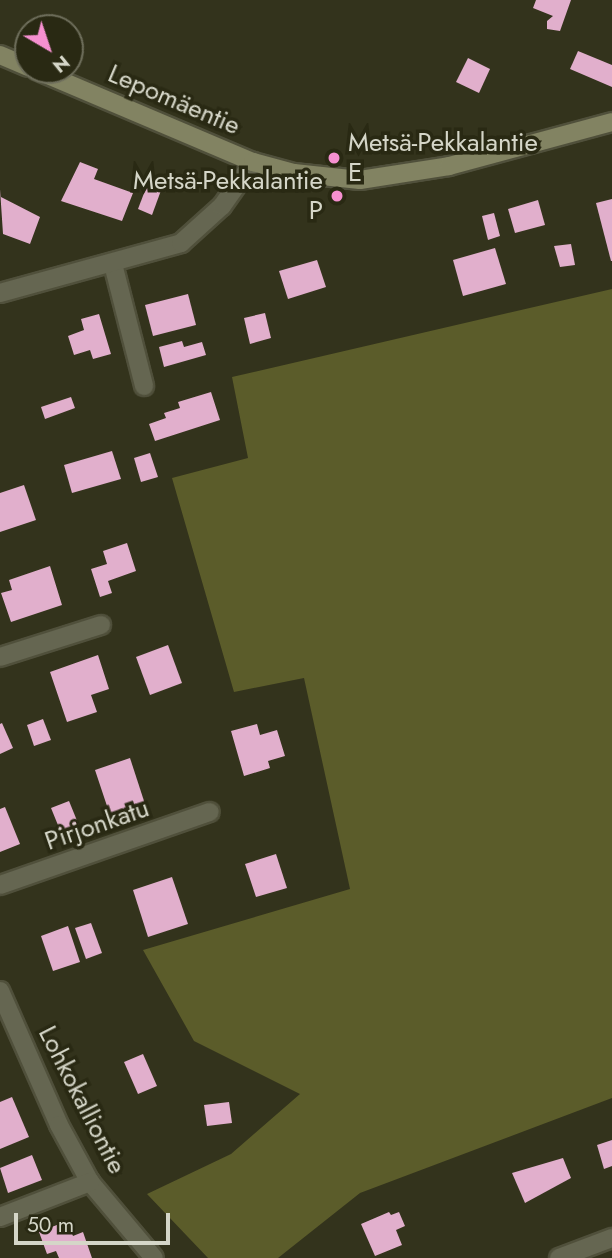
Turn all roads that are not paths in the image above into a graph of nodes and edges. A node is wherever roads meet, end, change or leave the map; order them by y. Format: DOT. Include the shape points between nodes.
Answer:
graph roads {
  1 [pos="69,84"];
  2 [pos="612,122"];
  3 [pos="253,162"];
  4 [pos="113,264"];
  5 [pos="0,293"];
  6 [pos="144,386"];
  7 [pos="101,625"];
  8 [pos="0,657"];
  9 [pos="210,812"];
  10 [pos="0,885"];
  11 [pos="0,991"];
  12 [pos="90,1182"];
  13 [pos="0,1217"];
  14 [pos="612,1238"];
  15 [pos="154,1258"];
  16 [pos="559,1258"];
  1 -- 3 [label="street, Lepomäentie"];
  2 -- 3 [label="street, Lepomäentie" via="449,166 360,180 295,173"];
  3 -- 4 [label="street" via="222,206 181,243"];
  4 -- 5 [label="street"];
  4 -- 6 [label="street"];
  7 -- 8 [label="street"];
  9 -- 10 [label="street, Pirjonkatu"];
  11 -- 12 [label="street, Lohkokalliontie" via="59,1125"];
  12 -- 13 [label="street"];
  12 -- 15 [label="street, Lohkokalliontie"];
  14 -- 16 [label="street"];
}
